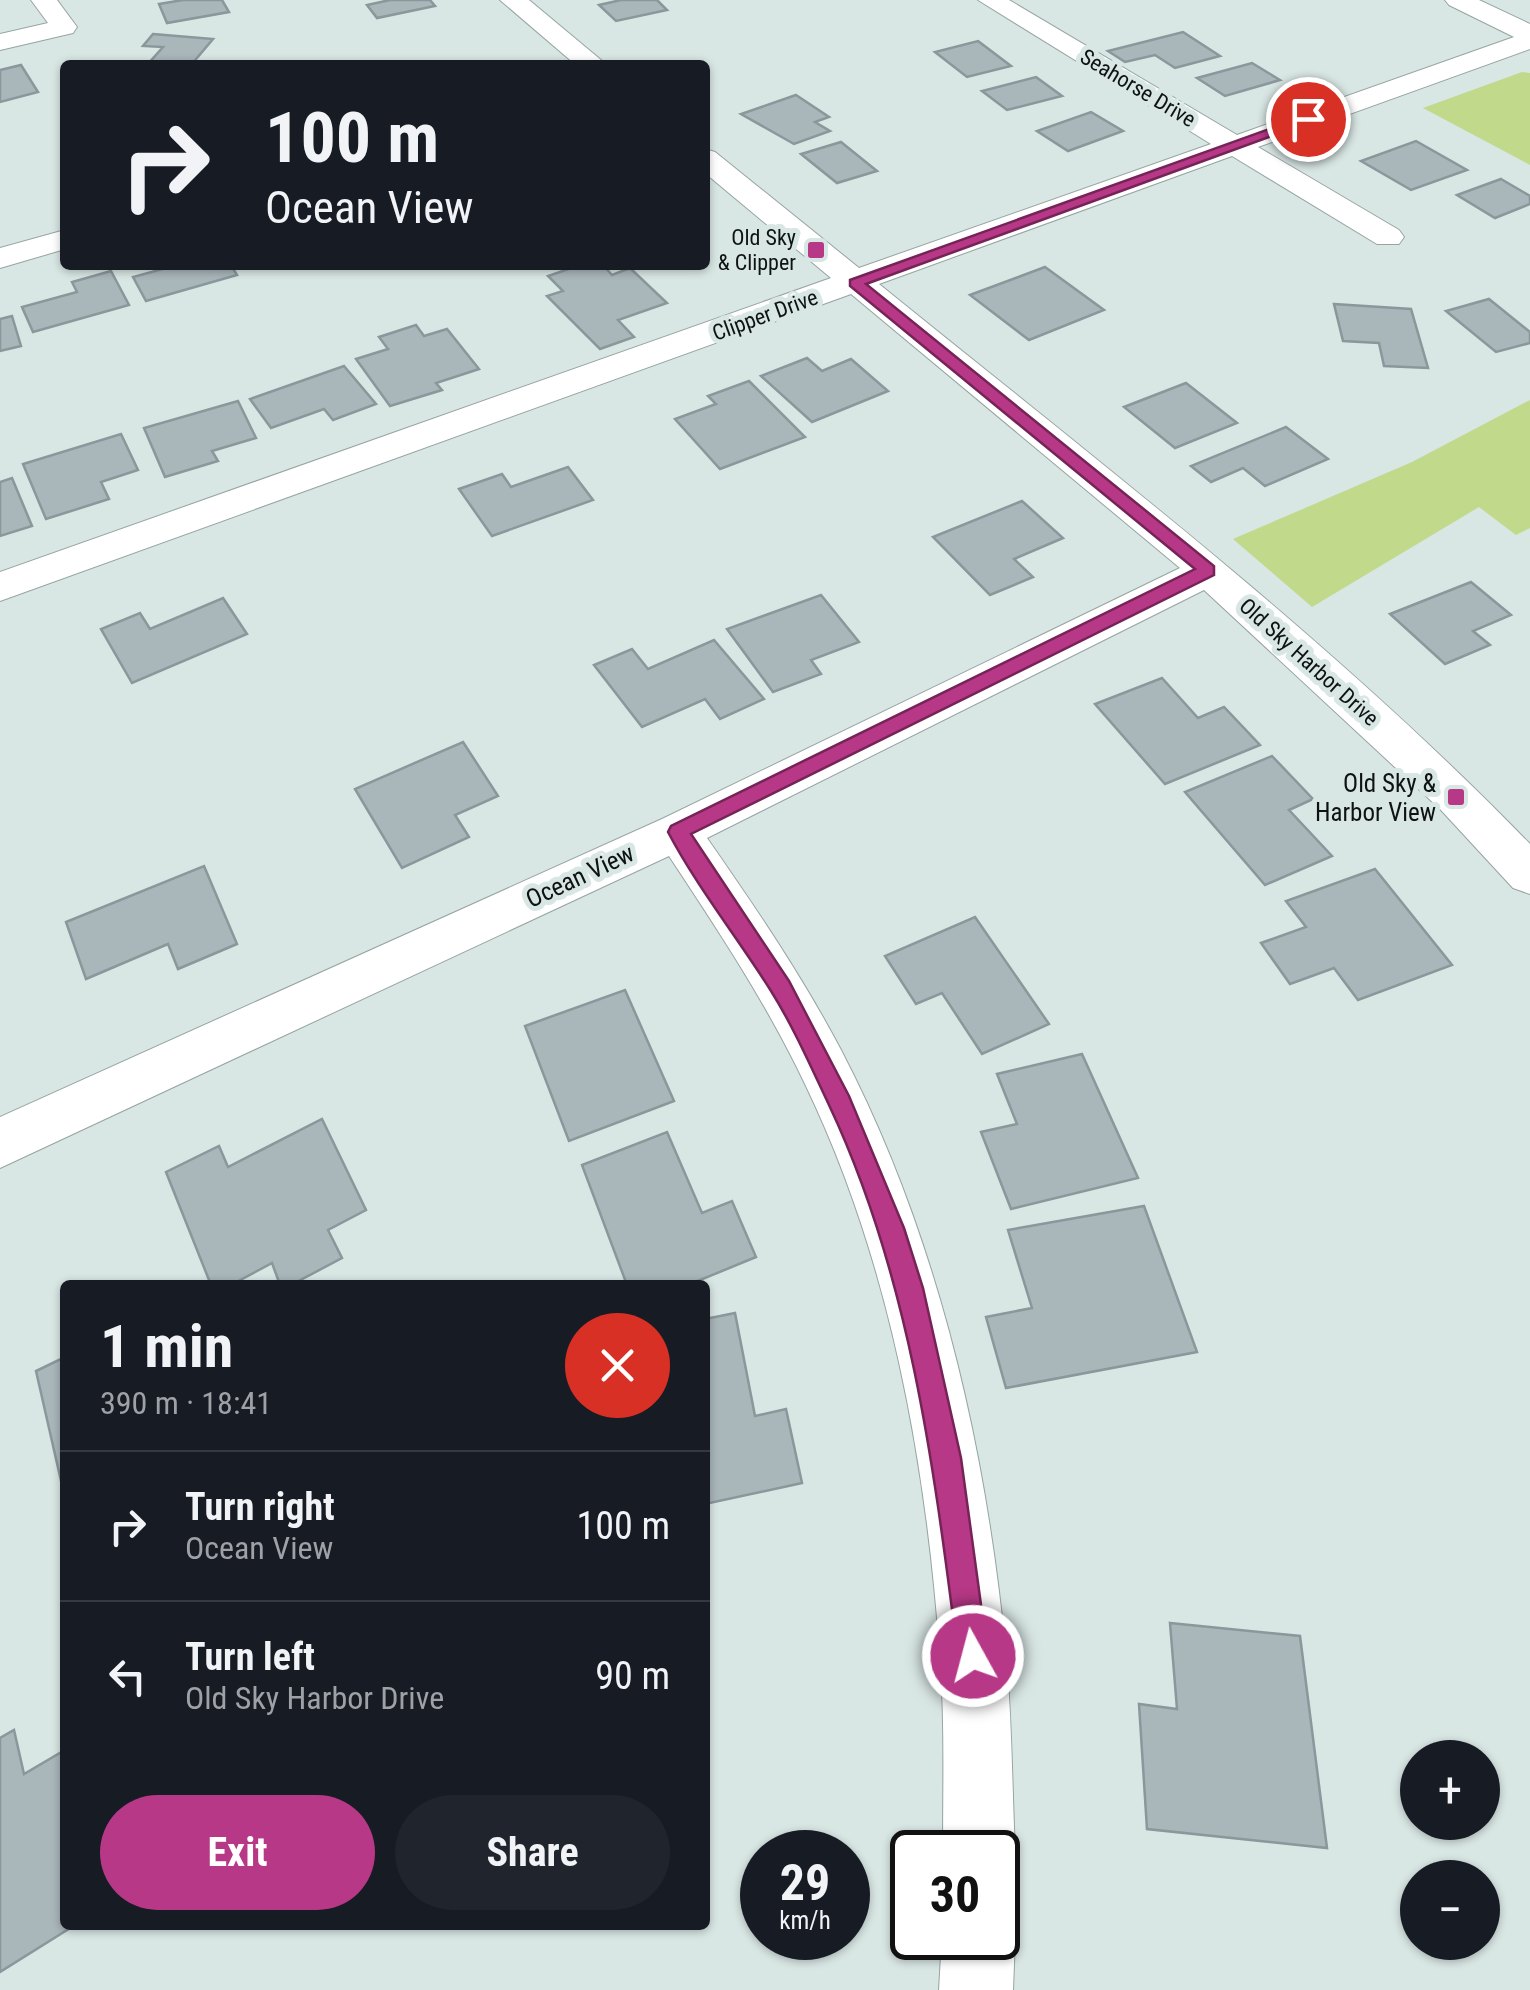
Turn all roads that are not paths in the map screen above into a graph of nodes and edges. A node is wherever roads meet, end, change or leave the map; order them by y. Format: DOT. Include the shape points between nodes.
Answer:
graph roads {
  1 [pos="44,0"];
  2 [pos="513,0"];
  3 [pos="991,0"];
  4 [pos="1458,0"];
  5 [pos="1530,37"];
  6 [pos="0,42"];
  7 [pos="587,60"];
  8 [pos="1234,145"];
  9 [pos="710,162"];
  10 [pos="1388,237"];
  11 [pos="60,240"];
  12 [pos="0,258"];
  13 [pos="855,283"];
  14 [pos="1208,570"];
  15 [pos="0,587"];
  16 [pos="678,832"];
  17 [pos="1527,866"];
  18 [pos="0,1143"];
  19 [pos="978,1830"];
  20 [pos="977,1960"];
  21 [pos="976,1990"];
  1 -- 6 [label="street" via="64,26"];
  2 -- 7 [label="street"];
  3 -- 8 [label="street, Seahorse Drive"];
  4 -- 5 [label="street"];
  5 -- 8 [label="street, Clipper Drive"];
  8 -- 10 [label="street, Seahorse Drive"];
  8 -- 13 [label="street, Clipper Drive"];
  9 -- 13 [label="street, Old Sky Harbor Drive"];
  11 -- 12 [label="street"];
  13 -- 14 [label="street, Old Sky Harbor Drive"];
  13 -- 15 [label="street, Clipper Drive"];
  14 -- 16 [label="street, Ocean View"];
  14 -- 17 [label="street, Old Sky Harbor Drive"];
  16 -- 18 [label="street, Ocean View"];
  16 -- 19 [label="street" via="781,988 841,1104 892,1228 947,1458 973,1656"];
  20 -- 21 [label="street"];
}
